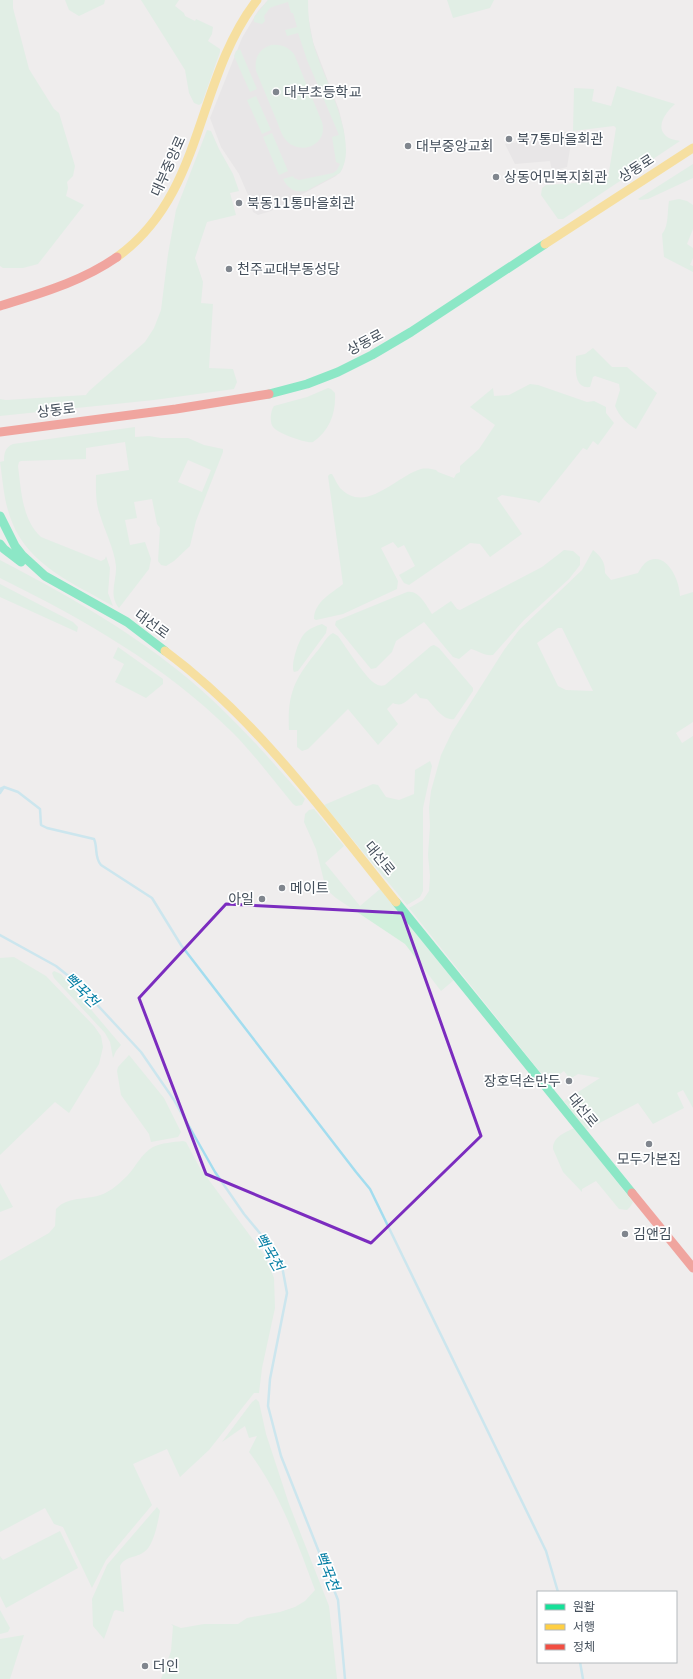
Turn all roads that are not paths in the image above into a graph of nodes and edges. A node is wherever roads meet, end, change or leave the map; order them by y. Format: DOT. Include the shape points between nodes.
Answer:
graph roads {
  1 [pos="257,0"];
  2 [pos="693,148"];
  3 [pos="0,306"];
  4 [pos="0,432"];
  5 [pos="0,516"];
  6 [pos="0,544"];
  7 [pos="45,576"];
  8 [pos="693,1268"];
  1 -- 3 [label="street, 대부중앙로" via="235,34 179,182 151,225 136,242 117,257 79,280"];
  2 -- 4 [label="street, 상동로" via="411,332 338,372 292,388 247,399"];
  5 -- 7 [label="street, 대선로" via="15,546"];
  6 -- 7 [label="street" via="16,559"];
  7 -- 8 [label="street, 대선로" via="127,622 183,664 237,714 283,762"];
}
